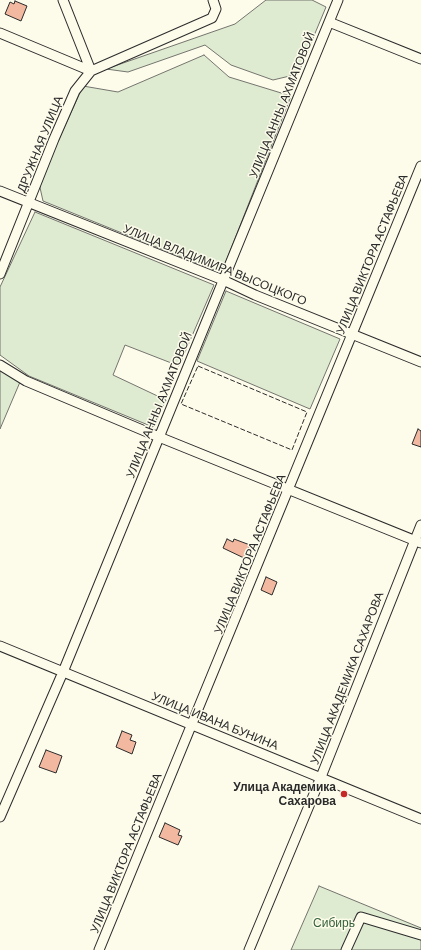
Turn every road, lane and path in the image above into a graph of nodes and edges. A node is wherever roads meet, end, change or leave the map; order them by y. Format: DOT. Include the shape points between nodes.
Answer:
graph roads {
  1 [pos="63,0"];
  2 [pos="338,0"];
  3 [pos="214,4"];
  4 [pos="329,22"];
  5 [pos="0,33"];
  6 [pos="421,59"];
  7 [pos="91,71"];
  8 [pos="421,166"];
  9 [pos="0,191"];
  10 [pos="29,202"];
  11 [pos="0,274"];
  12 [pos="223,280"];
  13 [pos="352,334"];
  14 [pos="421,362"];
  15 [pos="0,364"];
  16 [pos="159,437"];
  17 [pos="289,489"];
  18 [pos="421,524"];
  19 [pos="418,541"];
  20 [pos="0,646"];
  21 [pos="63,672"];
  22 [pos="192,725"];
  23 [pos="321,777"];
  24 [pos="0,817"];
  25 [pos="421,819"];
  26 [pos="421,935"];
  27 [pos="99,950"];
  28 [pos="249,950"];
  29 [pos="346,950"];
  1 -- 7 [label="street"];
  2 -- 4 [label="street, УЛИЦА АННЫ АХМАТОВОЙ"];
  3 -- 7 [label="street, ДРУЖНАЯ УЛИЦА" via="212,18"];
  4 -- 6 [label="street"];
  4 -- 12 [label="street, УЛИЦА АННЫ АХМАТОВОЙ"];
  5 -- 7 [label="street"];
  7 -- 10 [label="street, ДРУЖНАЯ УЛИЦА" via="75,91 67,107"];
  8 -- 13 [label="street, УЛИЦА ВИКТОРА АСТАФЬЕВА"];
  9 -- 10 [label="street, УЛИЦА ВЛАДИМИРА ВЫСОЦКОГО"];
  10 -- 11 [label="street, ДРУЖНАЯ УЛИЦА"];
  10 -- 12 [label="street, УЛИЦА ВЛАДИМИРА ВЫСОЦКОГО"];
  12 -- 13 [label="street, УЛИЦА ВЛАДИМИРА ВЫСОЦКОГО"];
  12 -- 16 [label="street, УЛИЦА АННЫ АХМАТОВОЙ"];
  13 -- 14 [label="street, УЛИЦА ВЛАДИМИРА ВЫСОЦКОГО"];
  13 -- 17 [label="street, УЛИЦА ВИКТОРА АСТАФЬЕВА"];
  15 -- 16 [label="street" via="26,381"];
  16 -- 17 [label="street"];
  16 -- 21 [label="street, УЛИЦА АННЫ АХМАТОВОЙ"];
  17 -- 19 [label="street"];
  17 -- 22 [label="street, УЛИЦА ВИКТОРА АСТАФЬЕВА"];
  18 -- 19 [label="street, УЛИЦА АКАДЕМИКА САХАРОВА"];
  19 -- 23 [label="street, УЛИЦА АКАДЕМИКА САХАРОВА"];
  20 -- 21 [label="street, УЛИЦА ИВАНА БУНИНА"];
  21 -- 22 [label="street, УЛИЦА ИВАНА БУНИНА"];
  21 -- 24 [label="street, УЛИЦА АННЫ АХМАТОВОЙ"];
  22 -- 23 [label="street, УЛИЦА ИВАНА БУНИНА"];
  22 -- 27 [label="street, УЛИЦА ВИКТОРА АСТАФЬЕВА"];
  23 -- 25 [label="street, УЛИЦА ИВАНА БУНИНА"];
  23 -- 28 [label="street, УЛИЦА АКАДЕМИКА САХАРОВА"];
  26 -- 29 [label="street" via="361,917"];
}
